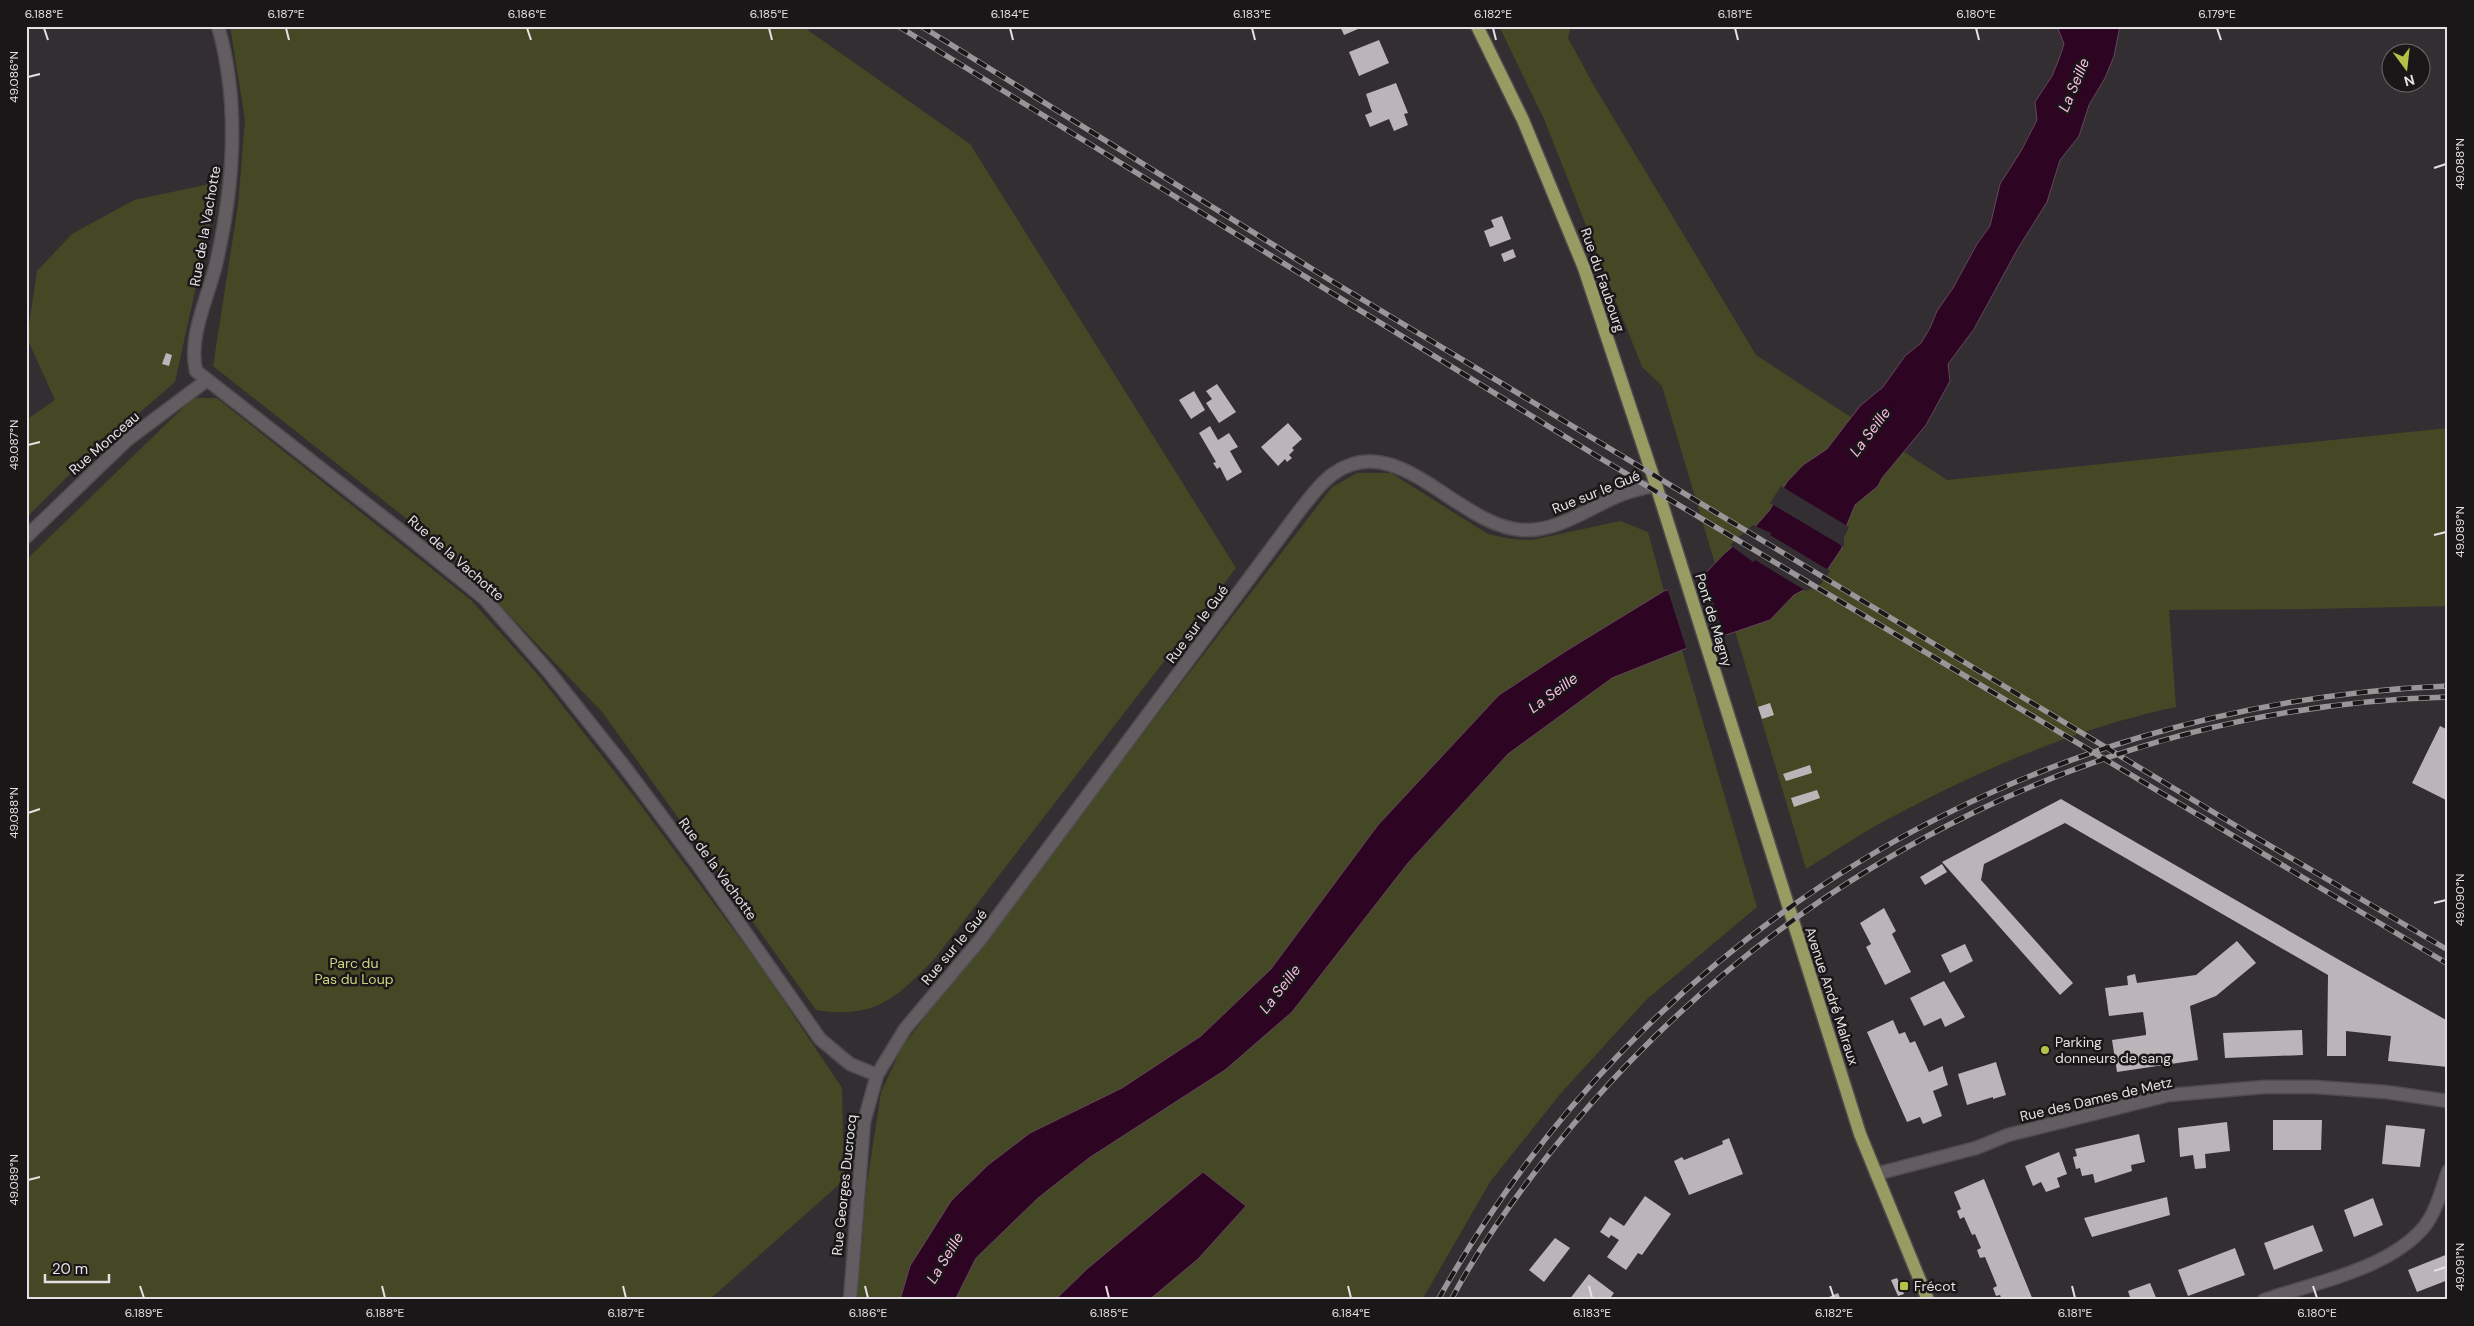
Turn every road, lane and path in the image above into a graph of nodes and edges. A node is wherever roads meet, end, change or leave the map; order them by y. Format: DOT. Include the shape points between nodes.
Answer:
graph roads {
  1 [pos="218,26"];
  2 [pos="1477,26"];
  3 [pos="207,380"];
  4 [pos="1656,485"];
  5 [pos="26,537"];
  6 [pos="1678,554"];
  7 [pos="1722,695"];
  8 [pos="877,1075"];
  9 [pos="2448,1101"];
  10 [pos="2448,1171"];
  11 [pos="1876,1174"];
  12 [pos="850,1300"];
  13 [pos="1928,1300"];
  14 [pos="2264,1300"];
  1 -- 3 [label="street, Rue de la Vachotte" via="232,96 232,133 230,178 217,262 196,335 193,359 196,371"];
  2 -- 4 [label="main road, Rue du Faubourg" via="1523,120 1571,234"];
  3 -- 5 [label="street, Rue Monceau" via="126,440"];
  3 -- 8 [label="street, Rue de la Vachotte" via="484,599 549,672 624,766 820,1039 850,1064"];
  4 -- 6 [label="main road, Rue du Faubourg"];
  4 -- 8 [label="street, Rue sur le Gué" via="1624,494 1559,523 1522,530 1482,518 1394,465 1359,462 1333,474 1300,510 980,940 905,1029"];
  6 -- 7 [label="main road, Pont de Magny"];
  7 -- 11 [label="main road, Avenue André Malraux" via="1860,1134"];
  8 -- 12 [label="street, Rue Georges Ducrocq" via="864,1122"];
  9 -- 11 [label="street, Rue des Dames de Metz" via="2315,1087 2169,1095 2008,1135 1976,1148"];
  10 -- 14 [label="street" via="2425,1226 2408,1243 2354,1270"];
  11 -- 13 [label="main road, Avenue André Malraux"];
}
